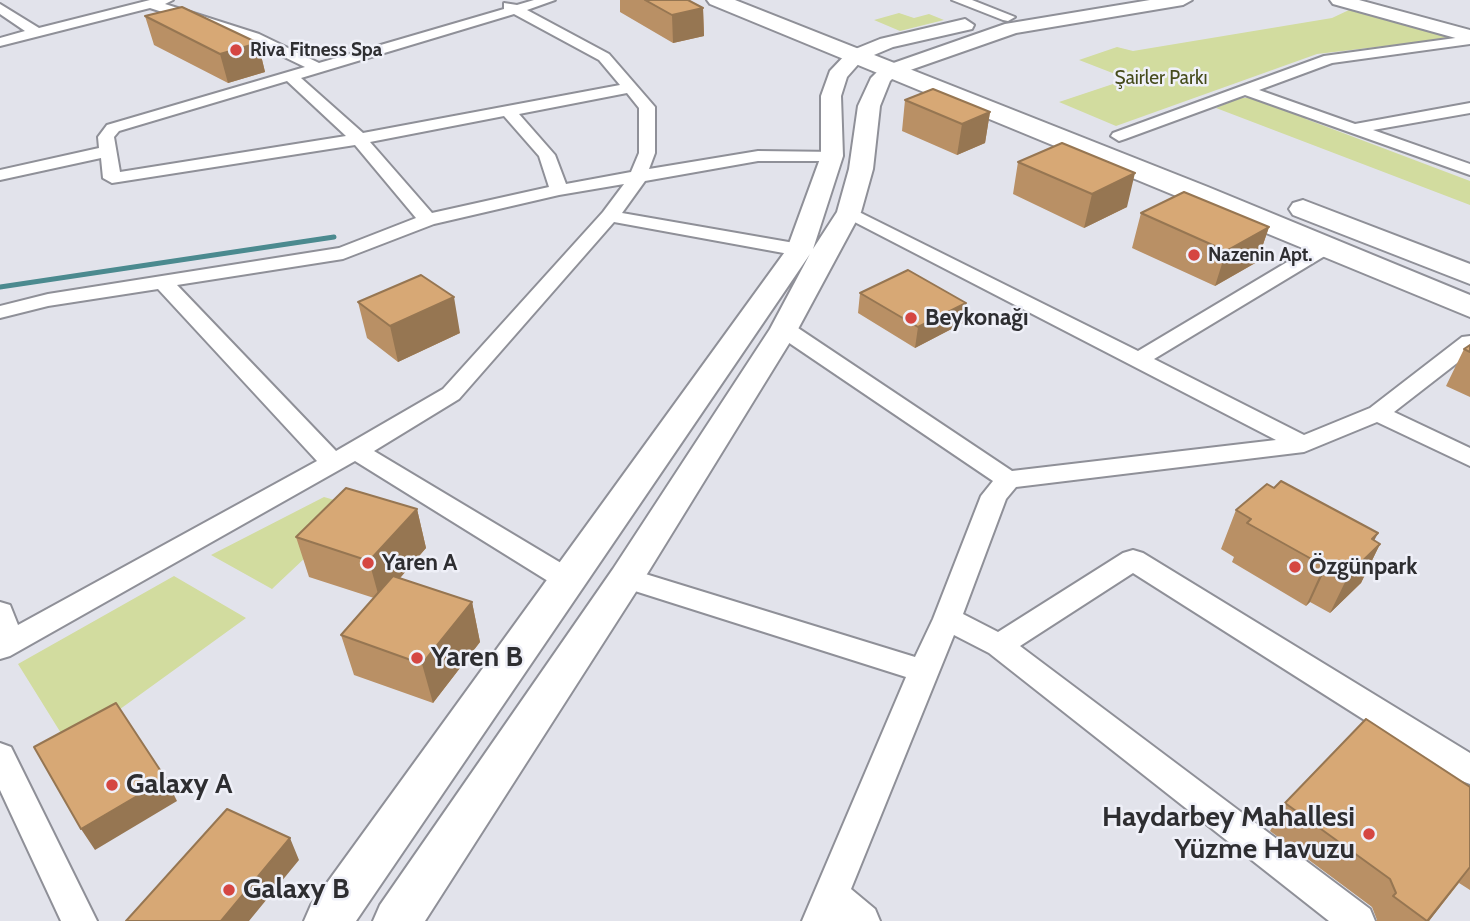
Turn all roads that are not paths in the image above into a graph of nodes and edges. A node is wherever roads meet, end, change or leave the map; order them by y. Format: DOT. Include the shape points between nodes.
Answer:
graph roads {
  1 [pos="167,0"];
  2 [pos="495,0"];
  3 [pos="548,0"];
  4 [pos="717,0"];
  5 [pos="771,0"];
  6 [pos="959,0"];
  7 [pos="1102,0"];
  8 [pos="1183,0"];
  9 [pos="1339,0"];
  10 [pos="1376,0"];
  11 [pos="150,4"];
  12 [pos="0,8"];
  13 [pos="514,9"];
  14 [pos="1008,17"];
  15 [pos="1470,26"];
  16 [pos="37,33"];
  17 [pos="1470,38"];
  18 [pos="0,42"];
  19 [pos="842,57"];
  20 [pos="923,58"];
  21 [pos="884,67"];
  22 [pos="318,68"];
  23 [pos="290,76"];
  24 [pos="630,88"];
  25 [pos="1242,89"];
  26 [pos="1470,108"];
  27 [pos="508,111"];
  28 [pos="1356,128"];
  29 [pos="1119,136"];
  30 [pos="359,139"];
  31 [pos="107,144"];
  32 [pos="832,156"];
  33 [pos="0,161"];
  34 [pos="1470,170"];
  35 [pos="0,175"];
  36 [pos="637,178"];
  37 [pos="1249,188"];
  38 [pos="559,190"];
  39 [pos="1275,198"];
  40 [pos="849,212"];
  41 [pos="610,216"];
  42 [pos="428,219"];
  43 [pos="1326,247"];
  44 [pos="800,250"];
  45 [pos="1470,275"];
  46 [pos="163,282"];
  47 [pos="1470,307"];
  48 [pos="0,312"];
  49 [pos="785,329"];
  50 [pos="1470,342"];
  51 [pos="1136,361"];
  52 [pos="1378,413"];
  53 [pos="1304,444"];
  54 [pos="345,457"];
  55 [pos="1470,458"];
  56 [pos="1008,480"];
  57 [pos="566,579"];
  58 [pos="626,579"];
  59 [pos="0,611"];
  60 [pos="947,619"];
  61 [pos="5,645"];
  62 [pos="999,645"];
  63 [pos="923,671"];
  64 [pos="0,755"];
  65 [pos="1470,770"];
  66 [pos="825,907"];
  67 [pos="79,921"];
  68 [pos="328,921"];
  69 [pos="397,921"];
  70 [pos="862,921"];
  71 [pos="1357,921"];
  1 -- 11 [label="street"];
  2 -- 13 [label="street"];
  3 -- 13 [label="street"];
  4 -- 19 [label="main road"];
  5 -- 21 [label="main road"];
  6 -- 14 [label="street"];
  7 -- 14 [label="main road"];
  8 -- 20 [label="main road" via="1012,28"];
  9 -- 17 [label="main road"];
  10 -- 15 [label="main road"];
  11 -- 16 [label="street"];
  11 -- 22 [label="street" via="254,37"];
  12 -- 16 [label="street"];
  13 -- 22 [label="street"];
  13 -- 24 [label="street" via="604,57"];
  14 -- 21 [label="main road"];
  16 -- 18 [label="street"];
  17 -- 25 [label="street" via="1329,59"];
  19 -- 21 [label="main road"];
  19 -- 32 [label="main road" via="831,96"];
  20 -- 21 [label="main road"];
  20 -- 29 [label="main road"];
  21 -- 40 [label="main road" via="869,106 861,169"];
  21 -- 43 [label="main road"];
  22 -- 23 [label="street"];
  23 -- 30 [label="street"];
  23 -- 31 [label="street" via="113,128"];
  24 -- 27 [label="street"];
  24 -- 36 [label="street" via="647,107 647,153"];
  25 -- 28 [label="street"];
  25 -- 29 [label="street"];
  26 -- 28 [label="street"];
  27 -- 30 [label="street"];
  27 -- 38 [label="street" via="547,155"];
  28 -- 34 [label="street"];
  29 -- 37 [label="main road"];
  30 -- 31 [label="street" via="112,178"];
  30 -- 42 [label="street"];
  31 -- 33 [label="street"];
  31 -- 35 [label="street"];
  32 -- 36 [label="street" via="758,156"];
  32 -- 44 [label="main road"];
  36 -- 38 [label="street"];
  36 -- 41 [label="street"];
  38 -- 42 [label="street"];
  39 -- 45 [label="main road"];
  40 -- 49 [label="main road"];
  40 -- 51 [label="street"];
  41 -- 44 [label="street"];
  41 -- 54 [label="street" via="451,394"];
  42 -- 46 [label="street" via="343,253"];
  43 -- 47 [label="main road"];
  43 -- 51 [label="street"];
  44 -- 57 [label="main road"];
  46 -- 48 [label="street"];
  46 -- 54 [label="street"];
  49 -- 56 [label="street"];
  49 -- 58 [label="main road"];
  50 -- 52 [label="street"];
  51 -- 53 [label="street"];
  52 -- 53 [label="street"];
  52 -- 55 [label="street"];
  53 -- 56 [label="street"];
  54 -- 57 [label="street"];
  54 -- 61 [label="street"];
  56 -- 60 [label="street" via="994,496"];
  57 -- 68 [label="main road"];
  58 -- 63 [label="street"];
  58 -- 69 [label="main road"];
  59 -- 61 [label="street"];
  60 -- 62 [label="street"];
  60 -- 63 [label="street"];
  62 -- 65 [label="street" via="1133,560"];
  62 -- 71 [label="street"];
  63 -- 66 [label="street"];
  64 -- 67 [label="street"];
  66 -- 70 [label="street"];
}
